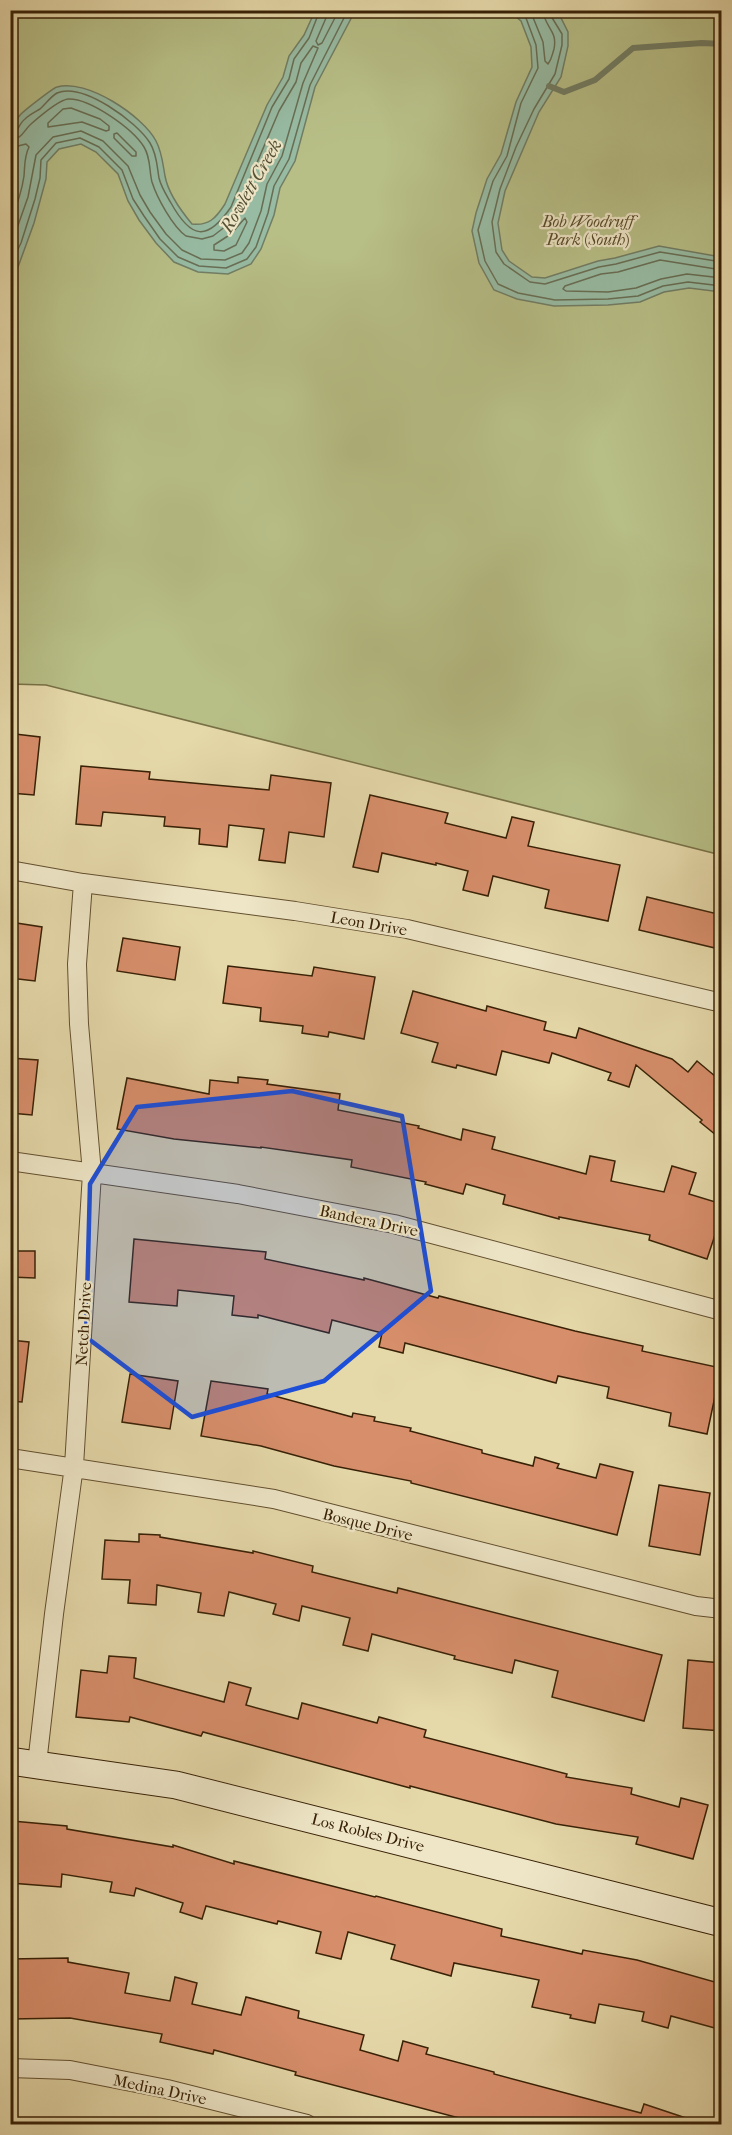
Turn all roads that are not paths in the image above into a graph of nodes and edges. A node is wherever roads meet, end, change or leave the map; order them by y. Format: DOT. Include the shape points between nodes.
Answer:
graph roads {
  1 [pos="10,870"];
  2 [pos="83,883"];
  3 [pos="722,1003"];
  4 [pos="10,1161"];
  5 [pos="92,1173"];
  6 [pos="722,1311"];
  7 [pos="10,1458"];
  8 [pos="74,1466"];
  9 [pos="722,1609"];
  10 [pos="24,1763"];
  11 [pos="722,1923"];
  12 [pos="10,2068"];
  13 [pos="306,2124"];
  1 -- 2 [label="street, Leon Drive"];
  2 -- 3 [label="street, Leon Drive" via="407,929"];
  2 -- 5 [label="street, Netch Drive" via="77,964"];
  4 -- 5 [label="street, Bandera Drive"];
  5 -- 6 [label="street, Bandera Drive" via="238,1194 394,1224"];
  5 -- 8 [label="street, Netch Drive"];
  7 -- 8 [label="street, Bosque Drive"];
  8 -- 9 [label="street, Bosque Drive" via="274,1499 696,1606"];
  8 -- 10 [label="street, Netch Drive" via="54,1614"];
  10 -- 11 [label="street, Los Robles Drive" via="188,1787"];
  12 -- 13 [label="street, Medina Drive" via="70,2070 156,2086"];
}
